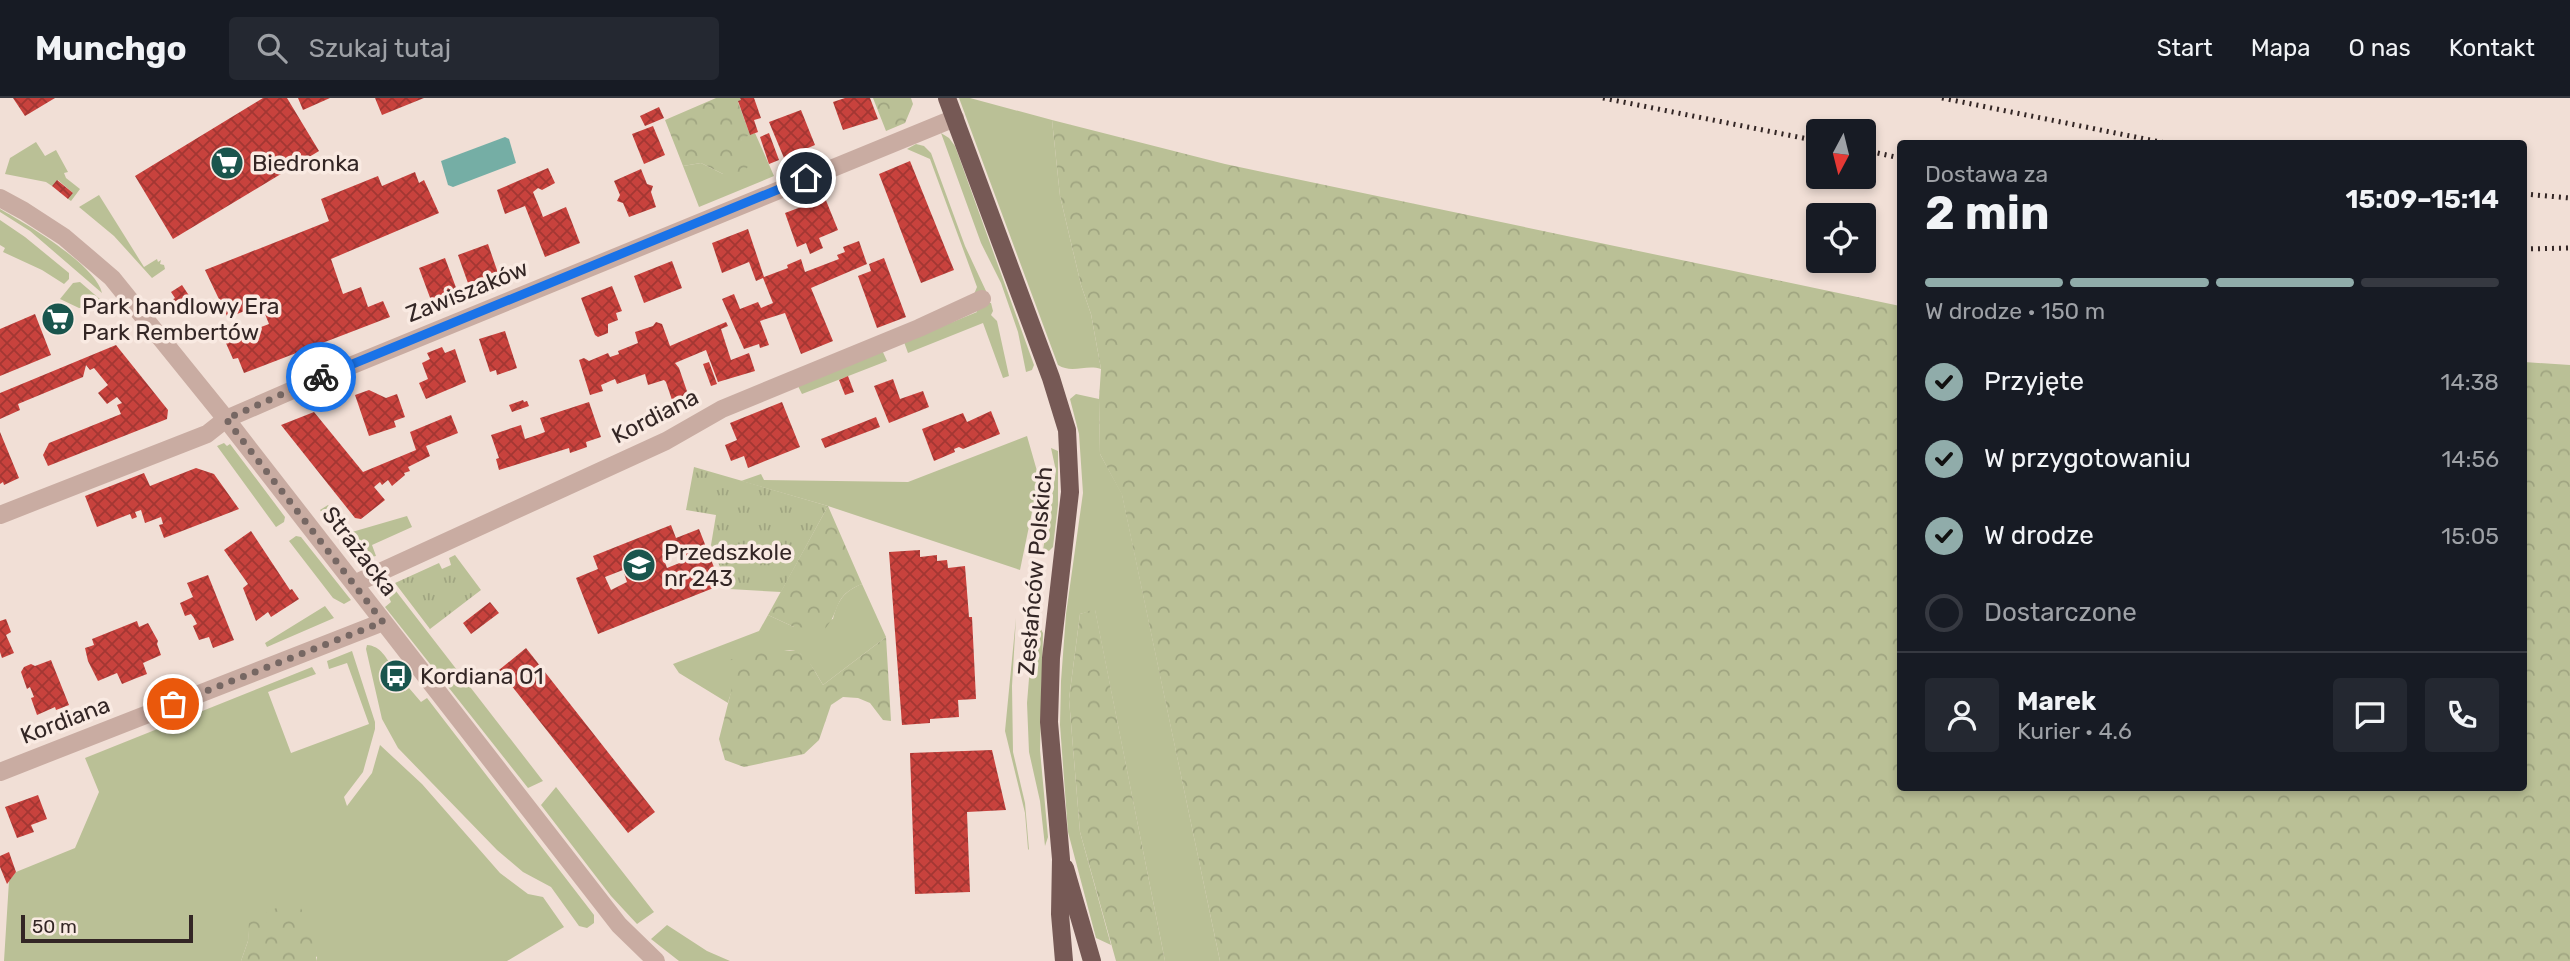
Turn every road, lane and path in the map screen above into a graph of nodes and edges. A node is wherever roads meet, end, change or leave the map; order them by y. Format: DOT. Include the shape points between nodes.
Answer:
graph roads {
  1 [pos="947,98"];
  2 [pos="955,118"];
  3 [pos="0,198"];
  4 [pos="982,299"];
  5 [pos="226,419"];
  6 [pos="0,514"];
  7 [pos="354,584"];
  8 [pos="383,622"];
  9 [pos="0,772"];
  10 [pos="1061,859"];
  11 [pos="656,961"];
  12 [pos="1064,961"];
  13 [pos="1092,961"];
  1 -- 2 [label="main road, Zesłańców Polskich"];
  2 -- 5 [label="street, Zawiszaków"];
  2 -- 10 [label="main road, Zesłańców Polskich" via="1067,430 1070,492 1049,693"];
  3 -- 5 [label="street, Strażacka" via="64,236 112,278"];
  4 -- 7 [label="street, Kordiana" via="722,409 666,441"];
  5 -- 6 [label="street, Zawiszaków" via="207,433"];
  5 -- 7 [label="street, Strażacka"];
  7 -- 8 [label="street, Strażacka"];
  8 -- 9 [label="street, Kordiana"];
  8 -- 11 [label="street, Strażacka" via="619,925"];
  10 -- 12 [label="main road, Zesłańców Polskich"];
  10 -- 13 [label="main road, Zesłańców Polskich"];
}
